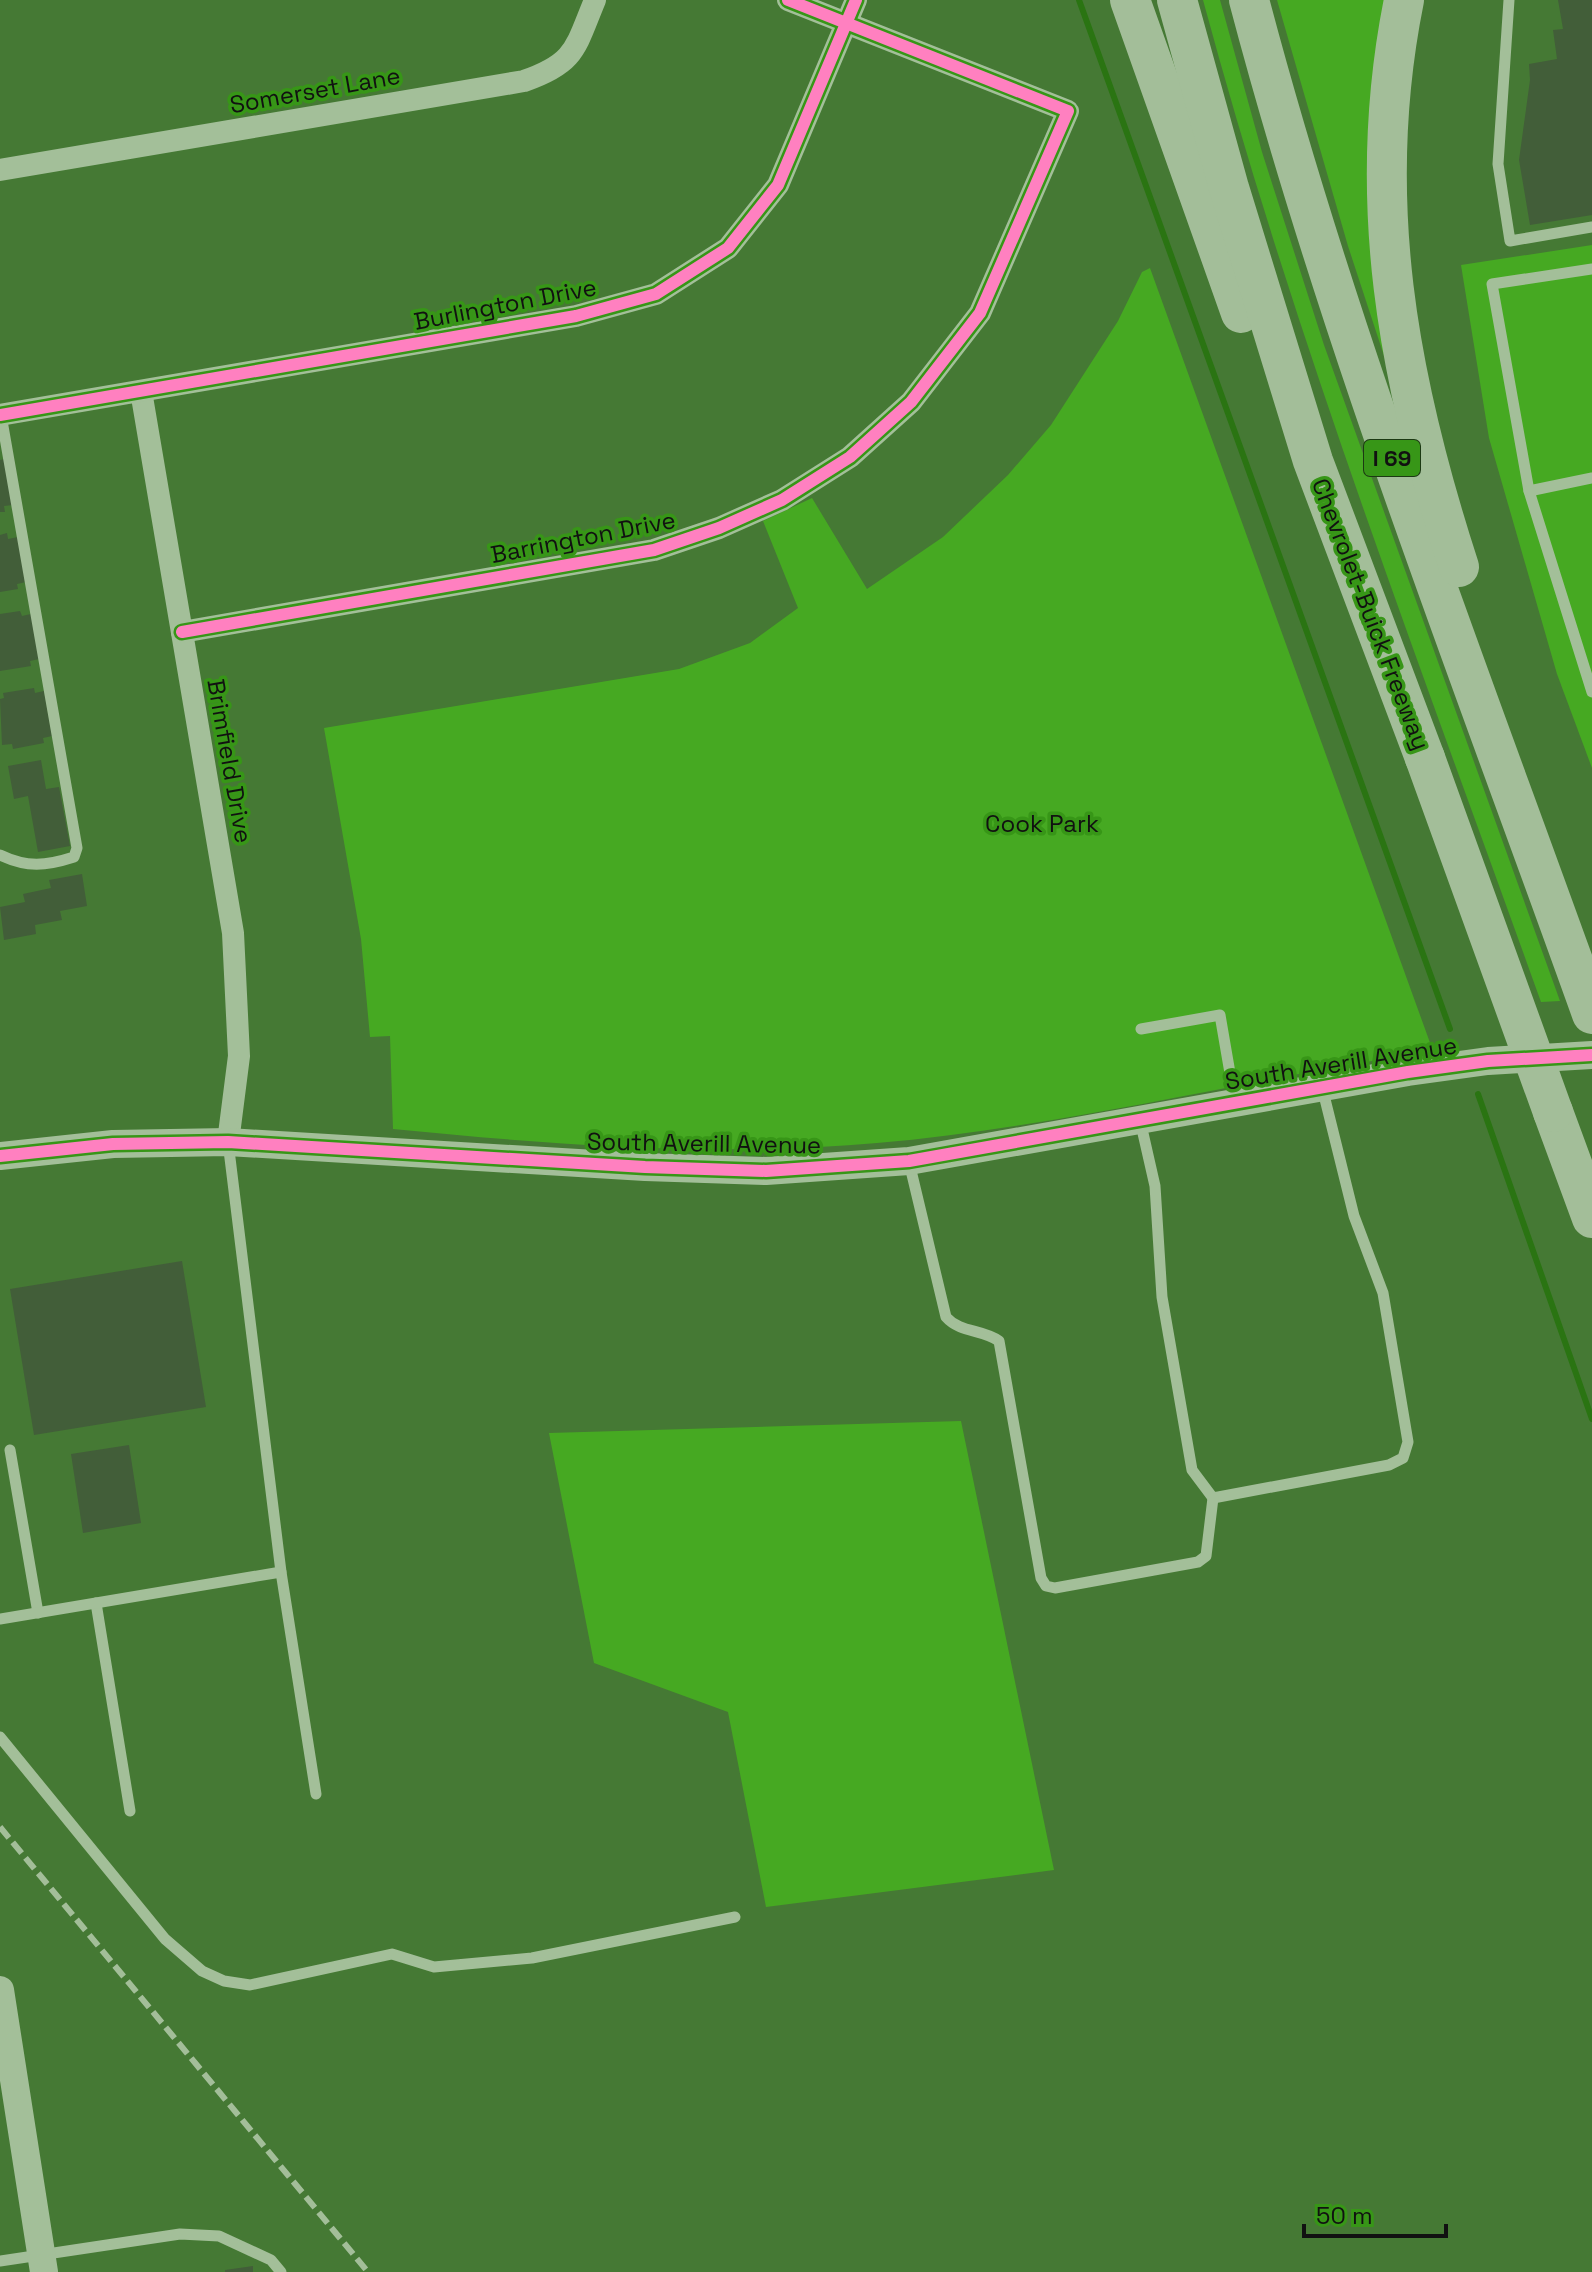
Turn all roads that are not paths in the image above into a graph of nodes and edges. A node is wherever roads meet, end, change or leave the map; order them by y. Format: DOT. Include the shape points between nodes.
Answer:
graph roads {
  1 [pos="595,0"];
  2 [pos="788,0"];
  3 [pos="856,0"];
  4 [pos="1130,0"];
  5 [pos="1177,0"];
  6 [pos="1249,0"];
  7 [pos="1404,0"];
  8 [pos="1509,0"];
  9 [pos="847,23"];
  10 [pos="0,170"];
  11 [pos="1592,227"];
  12 [pos="1592,269"];
  13 [pos="141,391"];
  14 [pos="0,415"];
  15 [pos="1313,461"];
  16 [pos="1592,478"];
  17 [pos="1529,491"];
  18 [pos="182,632"];
  19 [pos="1592,692"];
  20 [pos="0,855"];
  21 [pos="1555,910"];
  22 [pos="1590,1008"];
  23 [pos="1141,1029"];
  24 [pos="1592,1055"];
  25 [pos="1322,1087"];
  26 [pos="1235,1102"];
  27 [pos="1140,1120"];
  28 [pos="228,1142"];
  29 [pos="0,1156"];
  30 [pos="909,1161"];
  31 [pos="1592,1218"];
  32 [pos="10,1450"];
  33 [pos="1213,1498"];
  34 [pos="281,1572"];
  35 [pos="96,1603"];
  36 [pos="38,1613"];
  37 [pos="0,1619"];
  38 [pos="0,1737"];
  39 [pos="316,1794"];
  40 [pos="130,1811"];
  41 [pos="735,1917"];
  42 [pos="1,2002"];
  43 [pos="0,2261"];
  44 [pos="43,2264"];
  45 [pos="281,2272"];
  1 -- 10 [label="street, Somerset Lane" via="572,55 553,71 524,81"];
  2 -- 9 [label="street"];
  3 -- 9 [label="street, Burlington Drive"];
  4 -- 15 [label="highway" via="1253,344"];
  5 -- 15 [label="highway, Chevrolet-Buick Freeway"];
  6 -- 21 [label="highway, I 69" via="1347,333"];
  7 -- 21 [label="highway" via="1386,179 1397,326 1421,443"];
  8 -- 11 [label="lane" via="1498,164 1510,241"];
  9 -- 13 [label="street, Burlington Drive" via="778,185 728,248 656,294 576,316"];
  9 -- 18 [label="street, Barrington Drive" via="1068,111 980,313 911,402 850,457 782,500 654,550"];
  12 -- 17 [label="lane" via="1492,284"];
  13 -- 14 [label="street, Burlington Drive"];
  13 -- 18 [label="street, Brimfield Drive"];
  14 -- 20 [label="lane" via="77,848 74,857 42,867"];
  15 -- 31 [label="highway, Chevrolet-Buick Freeway, bridge"];
  16 -- 17 [label="lane"];
  17 -- 19 [label="lane"];
  18 -- 28 [label="street, Brimfield Drive" via="233,933 239,1056"];
  21 -- 22 [label="highway, I 69"];
  23 -- 26 [label="lane" via="1220,1015"];
  24 -- 25 [label="street, South Averill Avenue" via="1488,1061"];
  25 -- 26 [label="street, South Averill Avenue"];
  25 -- 33 [label="lane" via="1354,1216 1383,1293 1408,1442 1403,1458 1389,1465"];
  26 -- 27 [label="street, South Averill Avenue"];
  27 -- 30 [label="street, South Averill Avenue"];
  27 -- 33 [label="lane" via="1155,1186 1162,1297 1192,1470"];
  28 -- 29 [label="street, South Averill Avenue" via="113,1144"];
  28 -- 30 [label="street, South Averill Avenue" via="766,1171"];
  28 -- 34 [label="lane"];
  30 -- 33 [label="lane" via="946,1317 953,1326 999,1341 1046,1586 1198,1562 1206,1556"];
  32 -- 36 [label="lane"];
  34 -- 35 [label="lane"];
  34 -- 39 [label="lane"];
  35 -- 36 [label="lane"];
  35 -- 40 [label="lane"];
  36 -- 37 [label="lane"];
  38 -- 41 [label="lane" via="165,1939 202,1971 224,1981 250,1985 392,1954 434,1967 532,1958"];
  42 -- 44 [label="street"];
  43 -- 44 [label="lane"];
  44 -- 45 [label="lane" via="180,2234 219,2236 271,2260"];
}
